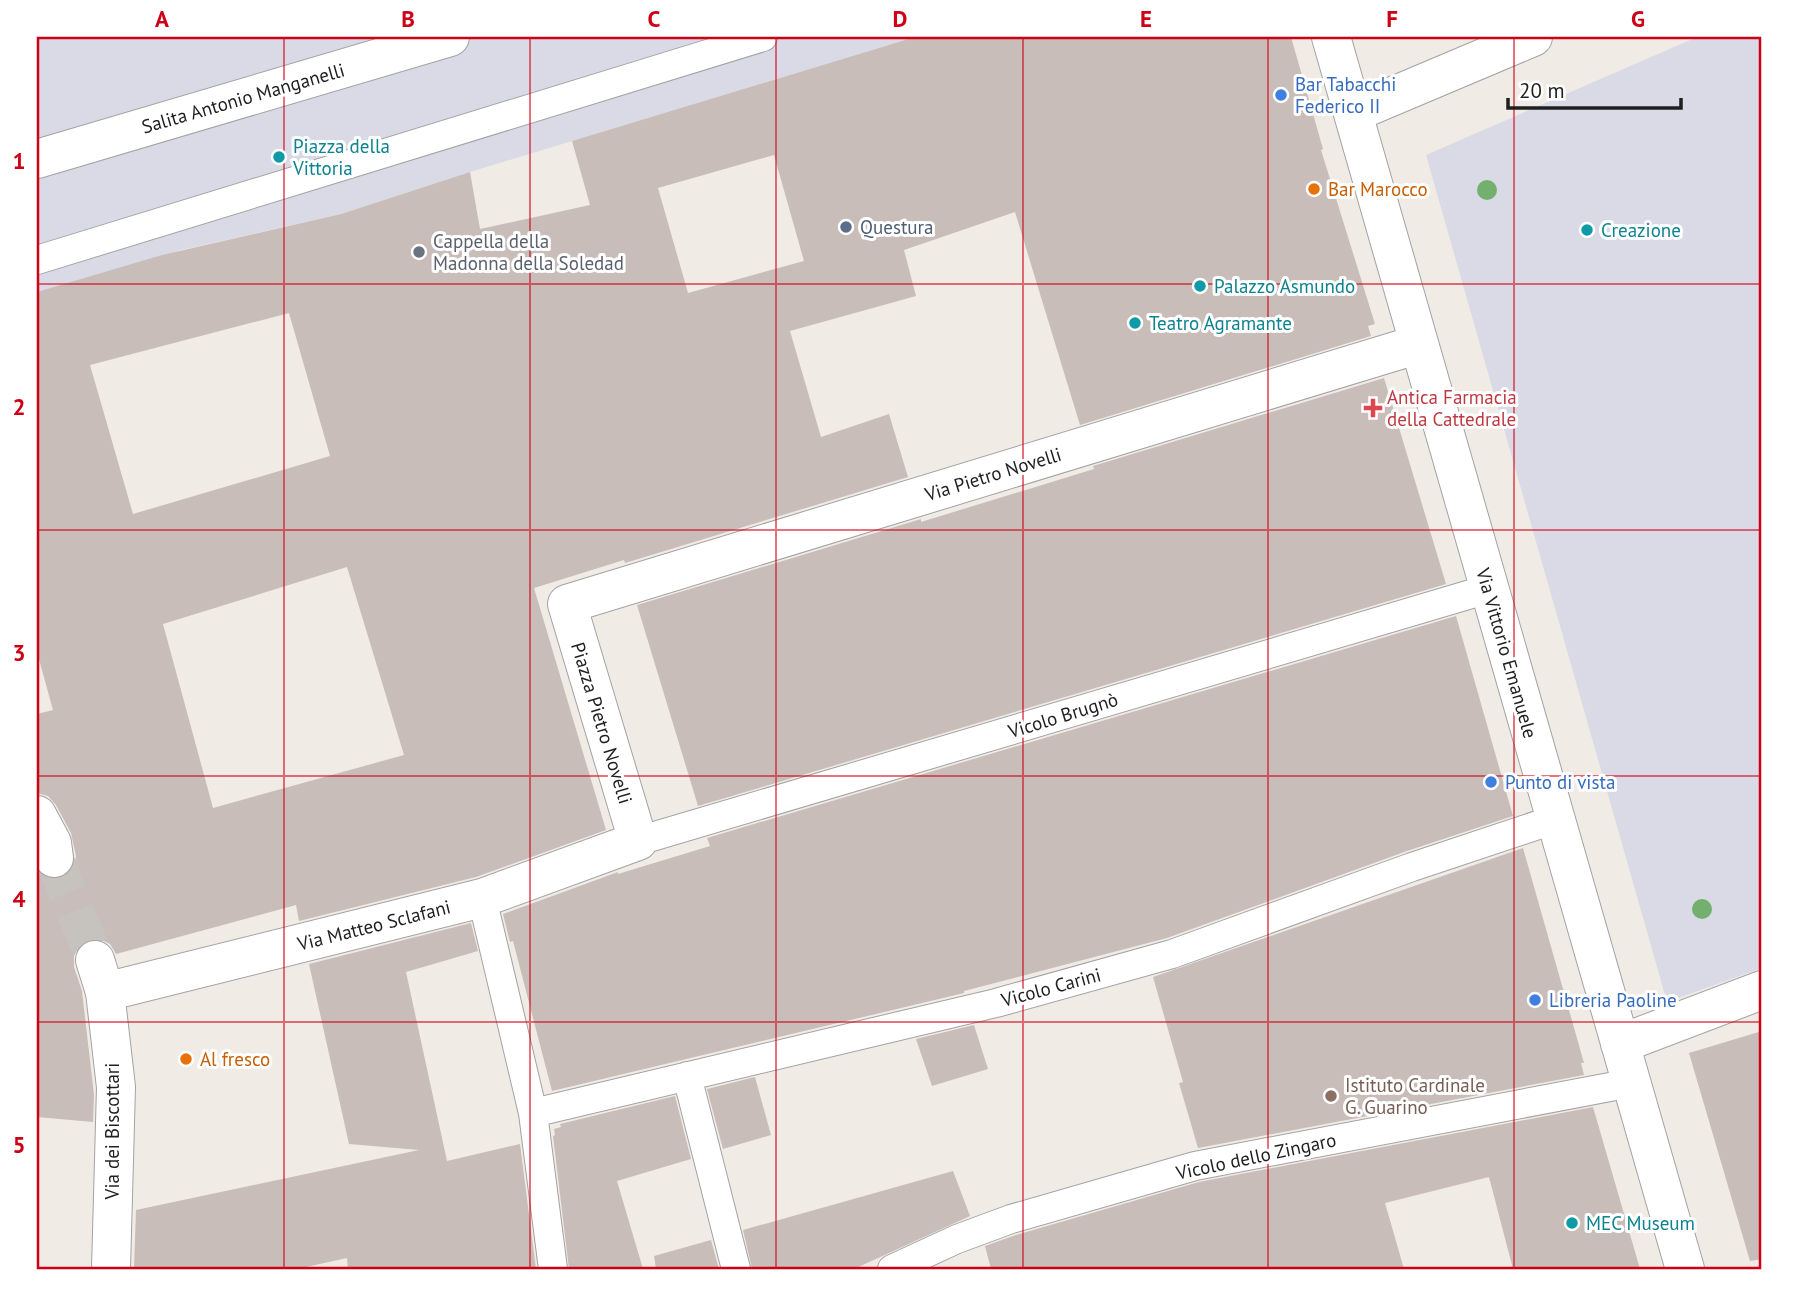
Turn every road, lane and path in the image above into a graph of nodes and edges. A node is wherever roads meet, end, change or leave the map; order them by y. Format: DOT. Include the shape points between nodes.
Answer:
graph roads {
  1 [pos="450,37"];
  2 [pos="763,37"];
  3 [pos="1331,37"];
  4 [pos="1534,37"];
  5 [pos="1353,113"];
  6 [pos="37,159"];
  7 [pos="37,260"];
  8 [pos="1419,344"];
  9 [pos="1488,589"];
  10 [pos="567,604"];
  11 [pos="1556,819"];
  12 [pos="638,841"];
  13 [pos="482,898"];
  14 [pos="100,976"];
  15 [pos="1762,990"];
  16 [pos="1620,1044"];
  17 [pos="687,1076"];
  18 [pos="1631,1083"];
  19 [pos="534,1113"];
  20 [pos="111,1269"];
  21 [pos="552,1269"];
  22 [pos="736,1269"];
  23 [pos="892,1269"];
  24 [pos="1685,1269"];
  1 -- 6 [label="street, Salita Antonio Manganelli"];
  2 -- 7 [label="lane"];
  3 -- 5 [label="street, Via Vittorio Emanuele"];
  4 -- 5 [label="street"];
  5 -- 8 [label="street, Via Vittorio Emanuele"];
  8 -- 9 [label="street, Via Vittorio Emanuele"];
  8 -- 10 [label="street, Via Pietro Novelli"];
  9 -- 11 [label="street, Via Vittorio Emanuele"];
  9 -- 12 [label="lane, Vicolo Brugnò"];
  10 -- 12 [label="street, Piazza Pietro Novelli"];
  11 -- 16 [label="street, Via Vittorio Emanuele"];
  11 -- 17 [label="lane, Vicolo Carini" via="1172,954 996,1003"];
  12 -- 13 [label="street, Via Matteo Sclafani"];
  13 -- 14 [label="street, Via Matteo Sclafani"];
  13 -- 19 [label="lane"];
  14 -- 20 [label="street, Via dei Biscottari" via="116,1087"];
  15 -- 16 [label="street"];
  16 -- 18 [label="street, Via Vittorio Emanuele"];
  17 -- 19 [label="lane, Vicolo Carini"];
  17 -- 22 [label="lane"];
  18 -- 23 [label="lane, Vicolo dello Zingaro" via="1195,1166 1011,1219"];
  18 -- 24 [label="street, Via Vittorio Emanuele"];
  19 -- 21 [label="lane"];
}
